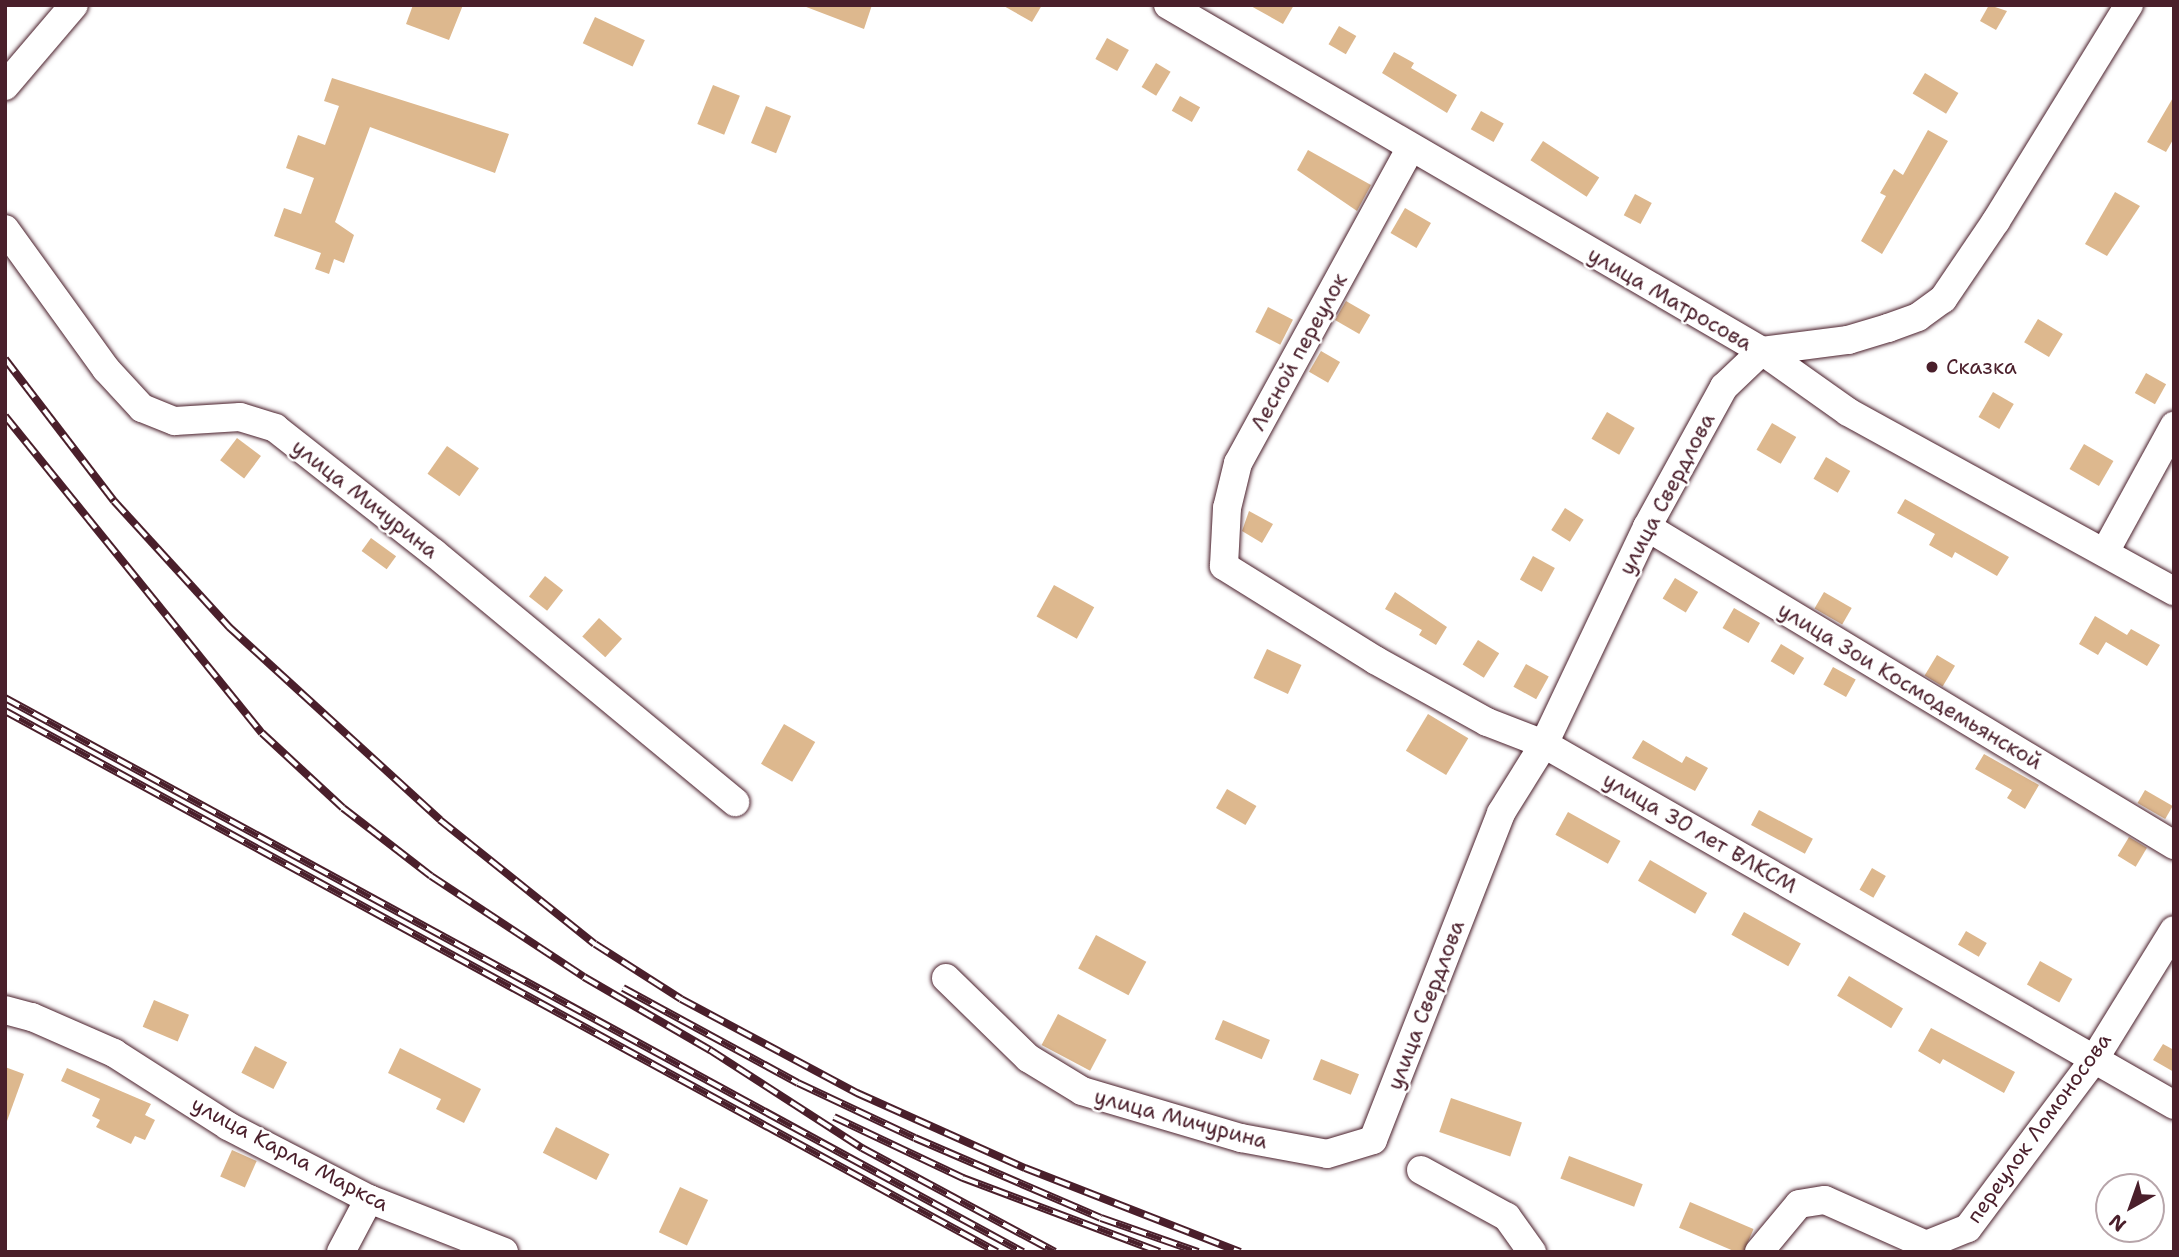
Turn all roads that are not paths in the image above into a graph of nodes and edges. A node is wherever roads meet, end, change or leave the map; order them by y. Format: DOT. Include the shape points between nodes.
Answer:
graph roads {
  1 [pos="74,5"];
  2 [pos="1167,5"];
  3 [pos="2129,5"];
  4 [pos="5,86"];
  5 [pos="1410,149"];
  6 [pos="5,229"];
  7 [pos="1762,351"];
  8 [pos="2174,426"];
  9 [pos="1647,527"];
  10 [pos="2105,552"];
  11 [pos="1224,566"];
  12 [pos="2174,591"];
  13 [pos="1544,744"];
  14 [pos="734,803"];
  15 [pos="2174,845"];
  16 [pos="2174,930"];
  17 [pos="946,978"];
  18 [pos="5,1010"];
  19 [pos="2095,1058"];
  20 [pos="2174,1105"];
  21 [pos="1373,1140"];
  22 [pos="1421,1170"];
  23 [pos="369,1199"];
  24 [pos="341,1252"];
  25 [pos="504,1252"];
  26 [pos="1532,1252"];
  27 [pos="1759,1252"];
  1 -- 4 [label="street"];
  2 -- 5 [label="street, улица Матросова"];
  3 -- 7 [label="street" via="1943,299 1918,317 1848,340"];
  5 -- 7 [label="street, улица Матросова"];
  5 -- 11 [label="street, Лесной переулок" via="1238,463 1227,509"];
  6 -- 14 [label="street, улица Мичурина" via="106,369 142,408 175,421 240,417 275,428 434,553"];
  7 -- 9 [label="street, улица Свердлова" via="1724,387"];
  7 -- 10 [label="street, улица Матросова" via="1848,412"];
  8 -- 10 [label="street"];
  9 -- 13 [label="street, улица Свердлова"];
  9 -- 15 [label="street, улица Зои Космодемьянской"];
  10 -- 12 [label="street, улица Матросова"];
  11 -- 13 [label="street, улица 30 лет ВЛКСМ" via="1465,710"];
  13 -- 19 [label="street, улица 30 лет ВЛКСМ"];
  13 -- 21 [label="street, улица Свердлова" via="1501,813"];
  16 -- 19 [label="street, переулок Ломоносова"];
  17 -- 21 [label="street, улица Мичурина" via="1028,1058 1082,1091 1241,1138 1327,1154"];
  18 -- 23 [label="street, улица Карла Маркса" via="114,1053 228,1126"];
  19 -- 20 [label="street, улица 30 лет ВЛКСМ"];
  19 -- 27 [label="street, переулок Ломоносова" via="1968,1228 1926,1245 1825,1200 1799,1205"];
  22 -- 26 [label="street" via="1507,1217"];
  23 -- 24 [label="street"];
  23 -- 25 [label="street, улица Карла Маркса"];
}
